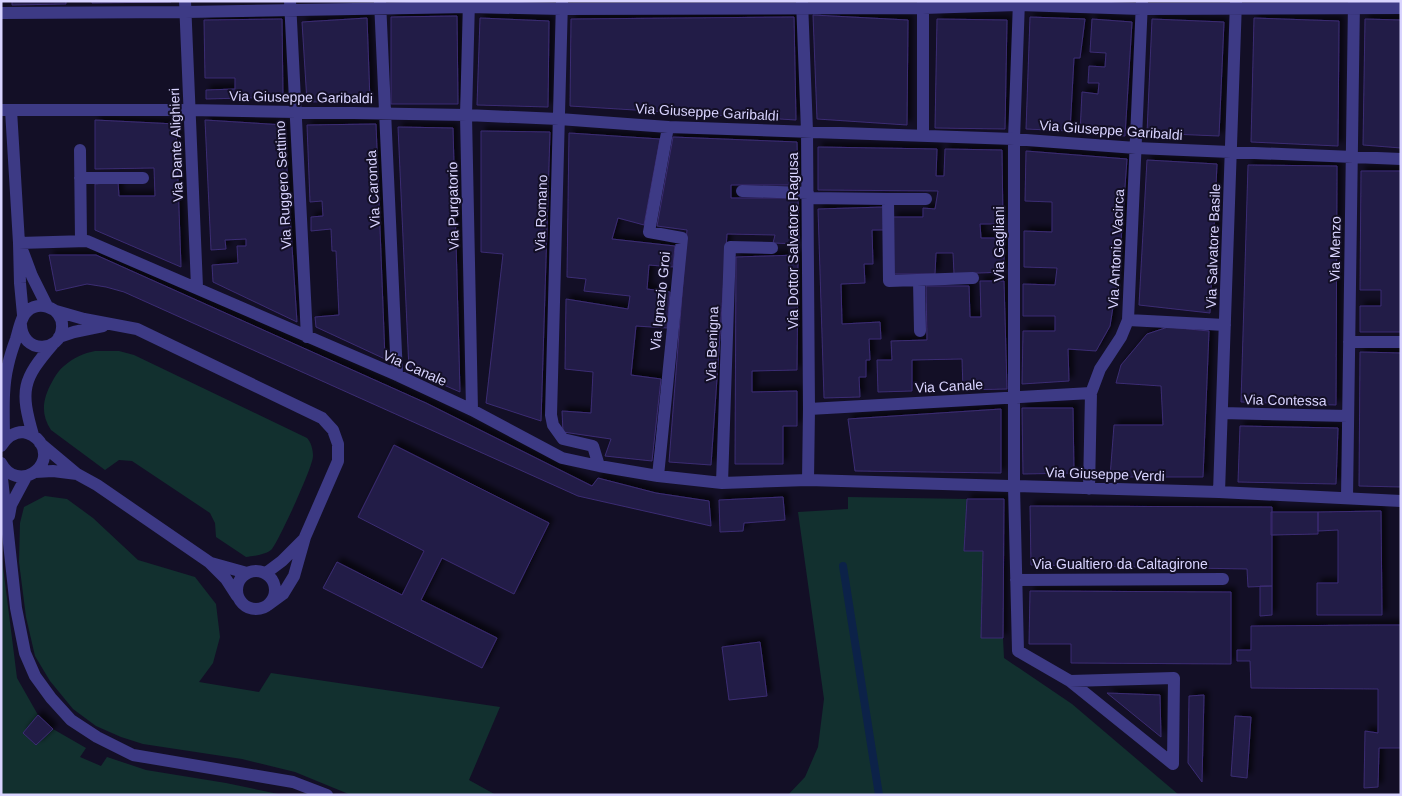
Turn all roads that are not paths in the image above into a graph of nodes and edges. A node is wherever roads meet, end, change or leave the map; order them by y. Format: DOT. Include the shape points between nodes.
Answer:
graph roads {
  1 [pos="1019,3"];
  2 [pos="469,4"];
  3 [pos="802,4"];
  4 [pos="923,4"];
  5 [pos="1236,4"];
  6 [pos="1354,4"];
  7 [pos="380,5"];
  8 [pos="562,5"];
  9 [pos="1142,5"];
  10 [pos="185,6"];
  11 [pos="290,6"];
  12 [pos="79,7"];
  13 [pos="1401,8"];
  14 [pos="1,12"];
  15 [pos="6,110"];
  16 [pos="189,110"];
  17 [pos="294,113"];
  18 [pos="385,114"];
  19 [pos="466,115"];
  20 [pos="559,118"];
  21 [pos="668,127"];
  22 [pos="807,132"];
  23 [pos="923,135"];
  24 [pos="1014,139"];
  25 [pos="1136,148"];
  26 [pos="80,150"];
  27 [pos="1231,152"];
  28 [pos="1352,156"];
  29 [pos="1401,159"];
  30 [pos="80,178"];
  31 [pos="143,178"];
  32 [pos="742,191"];
  33 [pos="808,196"];
  34 [pos="888,199"];
  35 [pos="926,199"];
  36 [pos="81,241"];
  37 [pos="19,243"];
  38 [pos="772,248"];
  39 [pos="973,278"];
  40 [pos="919,280"];
  41 [pos="197,288"];
  42 [pos="52,309"];
  43 [pos="22,320"];
  44 [pos="1128,320"];
  45 [pos="115,324"];
  46 [pos="1225,325"];
  47 [pos="920,331"];
  48 [pos="307,336"];
  49 [pos="56,340"];
  50 [pos="1349,342"];
  51 [pos="1401,342"];
  52 [pos="396,375"];
  53 [pos="1091,393"];
  54 [pos="1014,397"];
  55 [pos="809,409"];
  56 [pos="472,410"];
  57 [pos="1222,413"];
  58 [pos="1348,416"];
  59 [pos="37,439"];
  60 [pos="3,443"];
  61 [pos="1,464"];
  62 [pos="599,466"];
  63 [pos="1,469"];
  64 [pos="31,474"];
  65 [pos="77,474"];
  66 [pos="658,476"];
  67 [pos="808,480"];
  68 [pos="722,483"];
  69 [pos="1014,486"];
  70 [pos="1088,489"];
  71 [pos="1219,492"];
  72 [pos="1347,498"];
  73 [pos="1401,500"];
  74 [pos="8,523"];
  75 [pos="305,537"];
  76 [pos="209,562"];
  77 [pos="248,573"];
  78 [pos="266,573"];
  79 [pos="1223,579"];
  80 [pos="1016,580"];
  81 [pos="238,596"];
  82 [pos="268,606"];
  83 [pos="1070,681"];
  84 [pos="327,795"];
  1 -- 4 [label="street"];
  1 -- 9 [label="street"];
  1 -- 24 [label="street, Via Gagliani"];
  2 -- 7 [label="street"];
  2 -- 8 [label="street"];
  2 -- 19 [label="street, Via Purgatorio"];
  3 -- 4 [label="street"];
  3 -- 8 [label="street"];
  3 -- 22 [label="street, Via Dottor Salvatore Ragusa"];
  4 -- 23 [label="street"];
  5 -- 6 [label="street"];
  5 -- 9 [label="street"];
  5 -- 27 [label="street, Via Salvatore Basile"];
  6 -- 13 [label="street"];
  6 -- 28 [label="street, Via Menzo"];
  7 -- 11 [label="street"];
  7 -- 18 [label="street, Via Caronda"];
  8 -- 20 [label="street, Via Romano"];
  9 -- 25 [label="street, Via Antonio Vacirca"];
  10 -- 11 [label="street"];
  10 -- 12 [label="street"];
  10 -- 16 [label="street, Via Dante Alighieri"];
  11 -- 17 [label="street, Via Ruggero Settimo"];
  12 -- 14 [label="street"];
  15 -- 16 [label="street, Via Giuseppe Garibaldi"];
  15 -- 37 [label="street"];
  16 -- 17 [label="street, Via Giuseppe Garibaldi"];
  16 -- 41 [label="street, Via Dante Alighieri"];
  17 -- 18 [label="street, Via Giuseppe Garibaldi"];
  17 -- 48 [label="street, Via Ruggero Settimo"];
  18 -- 19 [label="street, Via Giuseppe Garibaldi"];
  18 -- 52 [label="street, Via Caronda"];
  19 -- 20 [label="street, Via Giuseppe Garibaldi"];
  19 -- 56 [label="street, Via Purgatorio"];
  20 -- 21 [label="street, Via Giuseppe Garibaldi"];
  20 -- 62 [label="street, Via Romano" via="551,415 553,425 563,439 593,446"];
  21 -- 22 [label="street, Via Giuseppe Garibaldi"];
  21 -- 66 [label="street, Via Ignazio Groi" via="649,232 682,238"];
  22 -- 23 [label="street, Via Giuseppe Garibaldi"];
  22 -- 33 [label="street, Via Dottor Salvatore Ragusa"];
  23 -- 24 [label="street, Via Giuseppe Garibaldi"];
  24 -- 25 [label="street, Via Giuseppe Garibaldi"];
  24 -- 54 [label="street, Via Gagliani"];
  25 -- 27 [label="street, Via Giuseppe Garibaldi"];
  25 -- 44 [label="street, Via Antonio Vacirca"];
  26 -- 30 [label="street"];
  27 -- 28 [label="street, Via Giuseppe Garibaldi"];
  27 -- 46 [label="street, Via Salvatore Basile"];
  28 -- 29 [label="street, Via Giuseppe Garibaldi"];
  28 -- 50 [label="street, Via Menzo"];
  30 -- 31 [label="street"];
  30 -- 36 [label="street"];
  32 -- 33 [label="street"];
  33 -- 34 [label="street"];
  33 -- 55 [label="street, Via Dottor Salvatore Ragusa"];
  34 -- 35 [label="street"];
  34 -- 40 [label="street" via="889,281"];
  36 -- 37 [label="street, Via Canale"];
  36 -- 41 [label="street, Via Canale"];
  37 -- 42 [label="street" via="32,276"];
  37 -- 43 [label="street"];
  38 -- 68 [label="street, Via Benigna" via="730,247"];
  39 -- 40 [label="street"];
  40 -- 47 [label="street"];
  41 -- 48 [label="street, Via Canale"];
  42 -- 43 [label="street" via="34,307"];
  42 -- 45 [label="street"];
  42 -- 49 [label="street" via="62,323"];
  43 -- 49 [label="street" via="22,334 31,344 40,347"];
  43 -- 60 [label="street" via="7,365"];
  44 -- 46 [label="street"];
  44 -- 53 [label="street, Via Antonio Vacirca" via="1100,369"];
  45 -- 49 [label="street"];
  45 -- 75 [label="street" via="137,329 322,418 333,430 338,444 338,460"];
  46 -- 57 [label="street, Via Salvatore Basile"];
  48 -- 52 [label="street, Via Canale"];
  49 -- 59 [label="street" via="34,365 27,382 24,398"];
  50 -- 51 [label="street"];
  50 -- 58 [label="street, Via Menzo"];
  52 -- 56 [label="street, Via Canale"];
  53 -- 54 [label="street, Via Canale"];
  53 -- 70 [label="street, Via Antonio Vacirca"];
  54 -- 55 [label="street, Via Canale"];
  54 -- 69 [label="street, Via Gagliani"];
  55 -- 67 [label="street, Via Dottor Salvatore Ragusa"];
  56 -- 62 [label="street, Via Canale" via="562,458"];
  57 -- 58 [label="street, Via Contessa"];
  57 -- 71 [label="street, Via Salvatore Basile"];
  58 -- 72 [label="street, Via Menzo"];
  59 -- 60 [label="street" via="22,432 12,434"];
  59 -- 64 [label="street" via="44,453 39,468"];
  59 -- 65 [label="street"];
  61 -- 64 [label="street" via="15,476"];
  62 -- 66 [label="street, Via Canale"];
  63 -- 74 [label="street"];
  64 -- 65 [label="street" via="53,471"];
  64 -- 74 [label="street" via="11,505"];
  65 -- 76 [label="street"];
  66 -- 68 [label="street, Via Canale"];
  67 -- 68 [label="street, Via Canale"];
  67 -- 69 [label="street, Via Giuseppe Verdi"];
  69 -- 70 [label="street, Via Giuseppe Verdi"];
  69 -- 80 [label="street, Via Gagliani"];
  70 -- 71 [label="street, Via Giuseppe Verdi"];
  71 -- 72 [label="street, Via Giuseppe Verdi"];
  72 -- 73 [label="street, Via Giuseppe Verdi"];
  74 -- 84 [label="street" via="16,608 25,653 50,698 71,720 97,738 133,755 293,782"];
  75 -- 78 [label="street"];
  75 -- 82 [label="street" via="294,576 283,594"];
  76 -- 77 [label="street"];
  76 -- 81 [label="street"];
  77 -- 78 [label="street"];
  77 -- 81 [label="street" via="237,585"];
  78 -- 82 [label="street" via="275,589"];
  79 -- 80 [label="street, Via Gualtiero da Caltagirone"];
  80 -- 83 [label="street, Via Gagliani" via="1018,651"];
  81 -- 82 [label="street" via="240,602 250,609"];
  83 -- 83 [label="street" via="1151,747 1173,764 1174,678"];
}
